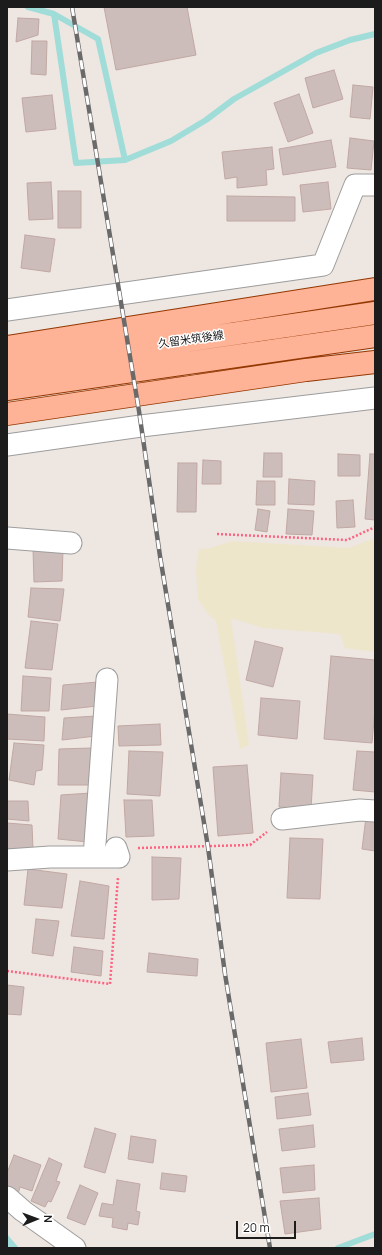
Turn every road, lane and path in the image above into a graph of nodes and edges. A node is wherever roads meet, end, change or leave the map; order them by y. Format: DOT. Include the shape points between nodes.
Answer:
graph roads {
  1 [pos="375,184"];
  2 [pos="375,289"];
  3 [pos="7,310"];
  4 [pos="375,313"];
  5 [pos="375,336"];
  6 [pos="7,348"];
  7 [pos="375,362"];
  8 [pos="7,367"];
  9 [pos="7,390"];
  10 [pos="375,398"];
  11 [pos="7,414"];
  12 [pos="7,445"];
  13 [pos="375,527"];
  14 [pos="217,534"];
  15 [pos="7,538"];
  16 [pos="72,543"];
  17 [pos="107,679"];
  18 [pos="375,811"];
  19 [pos="282,819"];
  20 [pos="118,853"];
  21 [pos="94,857"];
  22 [pos="7,860"];
  23 [pos="7,971"];
  24 [pos="7,1197"];
  25 [pos="75,1248"];
  1 -- 3 [label="street" via="355,185 323,265"];
  2 -- 6 [label="main road"];
  4 -- 8 [label="main road, 久留米筑後線"];
  5 -- 9 [label="main road, 久留米筑後線"];
  7 -- 11 [label="main road"];
  10 -- 12 [label="street"];
  13 -- 14 [label="path" via="347,540"];
  15 -- 16 [label="street"];
  17 -- 21 [label="street"];
  18 -- 19 [label="street" via="360,810"];
  19 -- 20 [label="path" via="250,845"];
  20 -- 21 [label="street"];
  20 -- 23 [label="path" via="110,984"];
  21 -- 22 [label="street"];
  24 -- 25 [label="street"];
}
